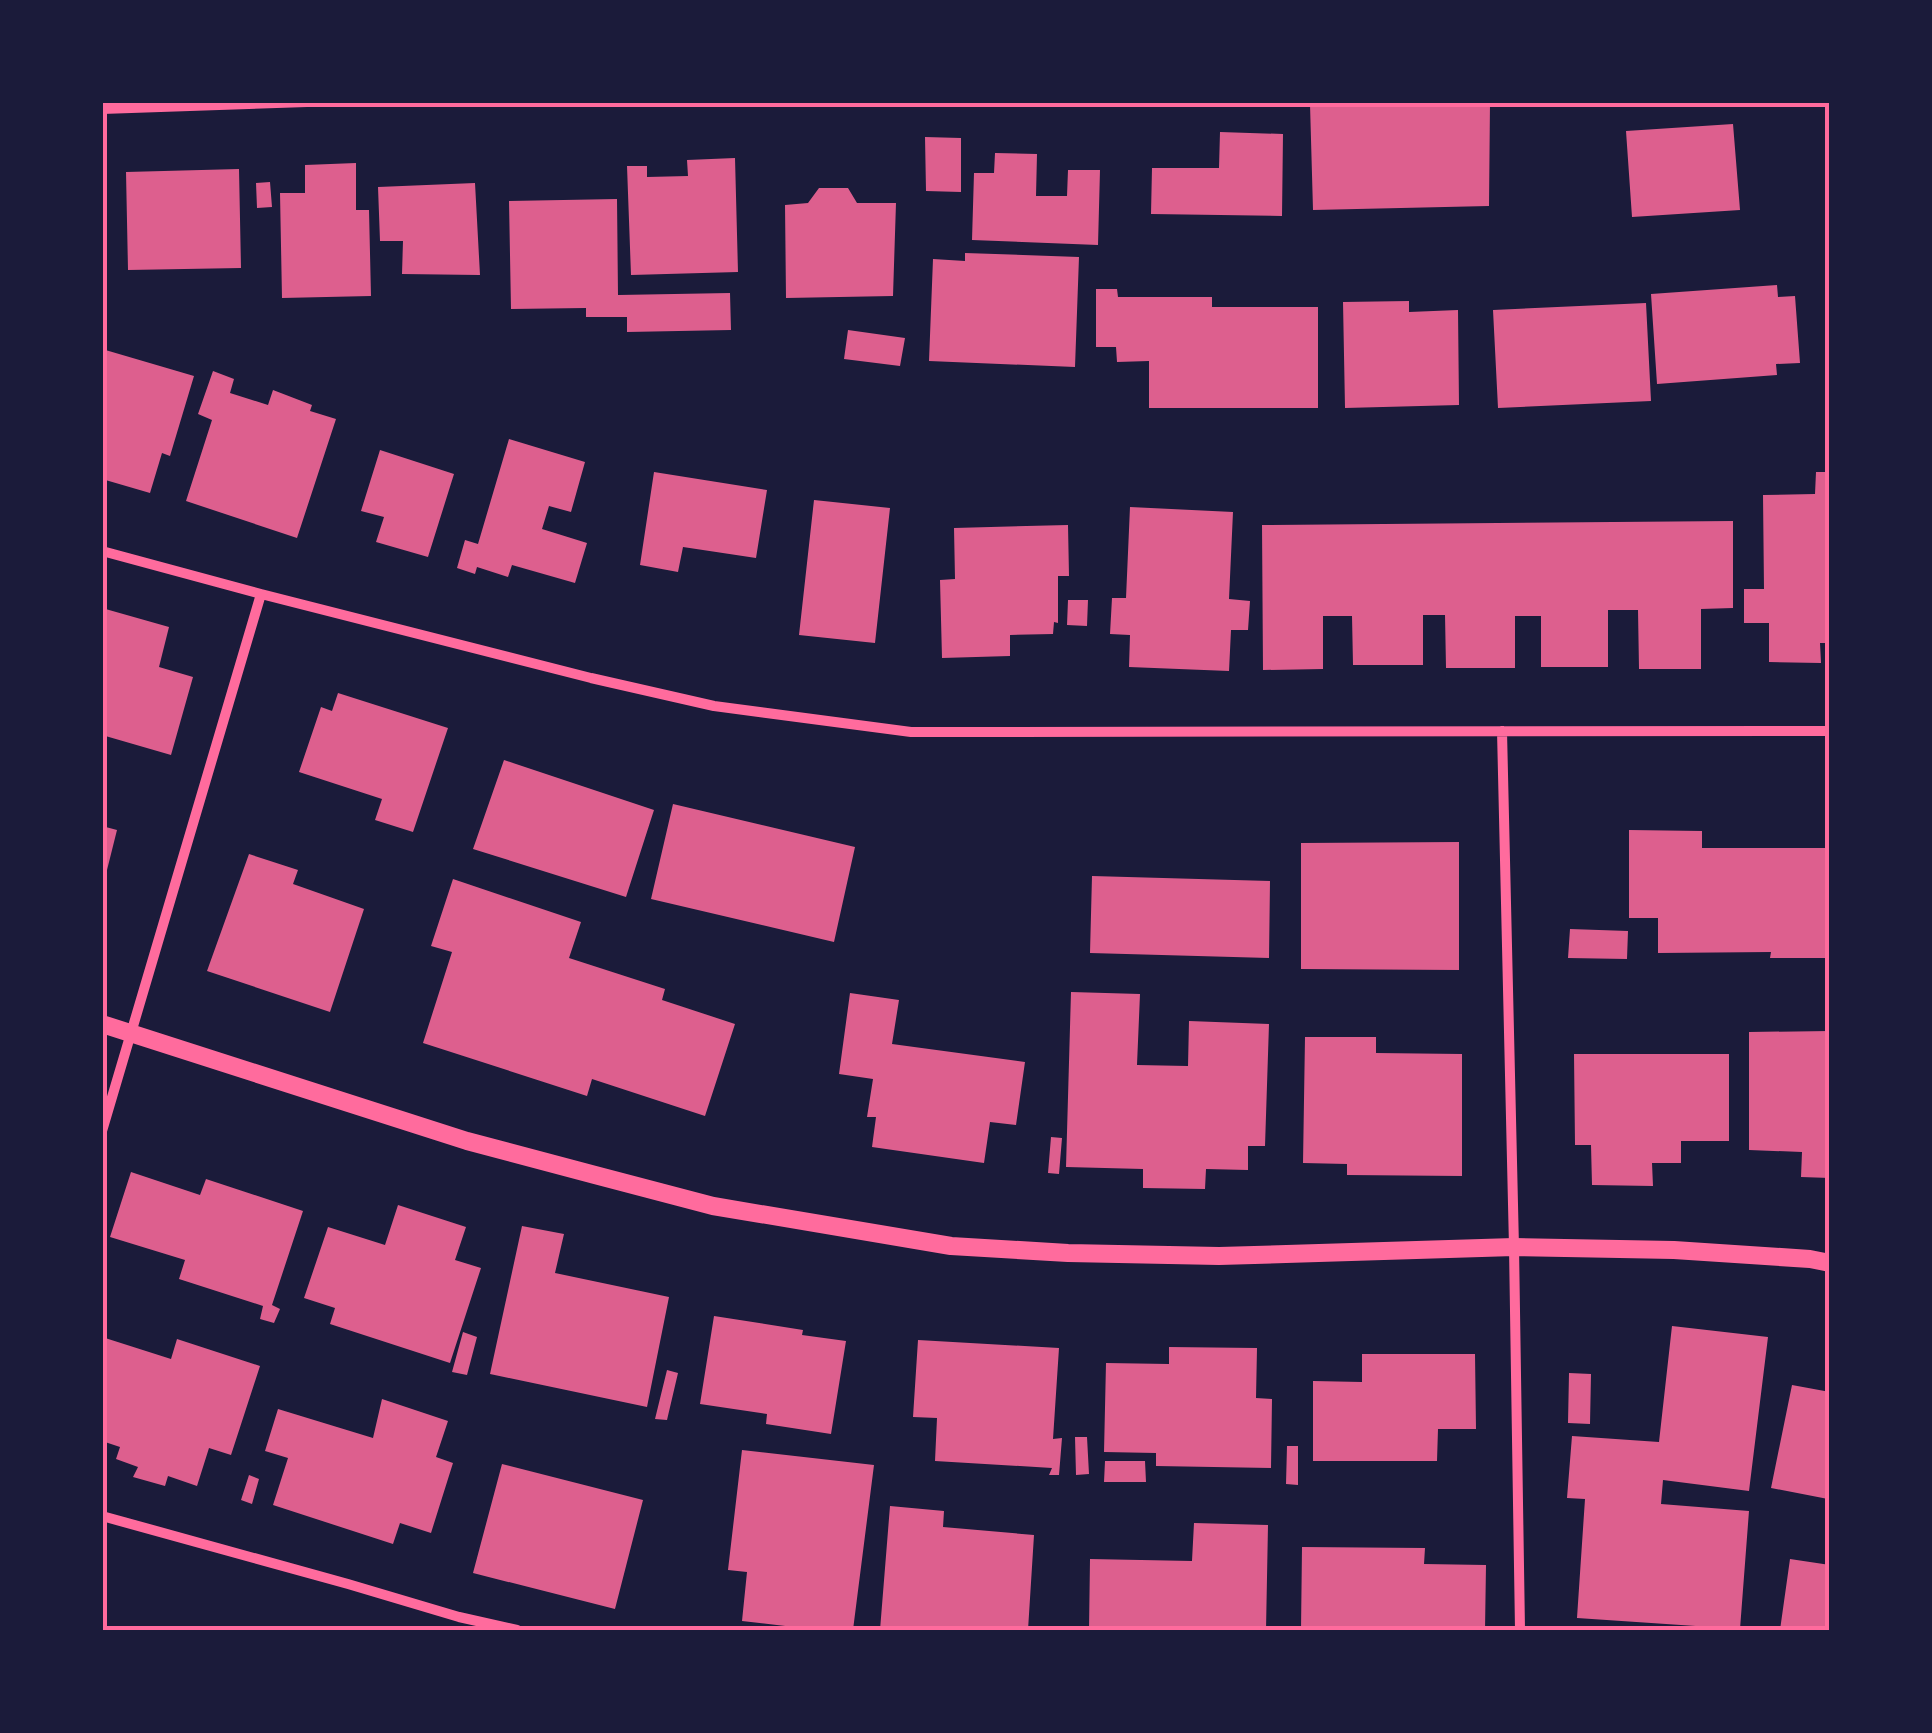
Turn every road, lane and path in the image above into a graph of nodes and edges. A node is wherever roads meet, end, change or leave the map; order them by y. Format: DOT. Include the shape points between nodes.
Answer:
graph roads {
  1 [pos="307,102"];
  2 [pos="102,110"];
  3 [pos="102,551"];
  4 [pos="262,594"];
  5 [pos="1830,731"];
  6 [pos="1502,732"];
  7 [pos="102,1024"];
  8 [pos="131,1033"];
  9 [pos="102,1131"];
  10 [pos="1514,1247"];
  11 [pos="1830,1263"];
  12 [pos="102,1516"];
  13 [pos="459,1617"];
  14 [pos="456,1630"];
  15 [pos="517,1630"];
  16 [pos="1520,1630"];
  1 -- 2 [label="street"];
  3 -- 4 [label="street"];
  4 -- 6 [label="street" via="714,706 894,730"];
  4 -- 8 [label="street"];
  5 -- 6 [label="street"];
  6 -- 10 [label="street"];
  7 -- 8 [label="street"];
  8 -- 9 [label="street"];
  8 -- 10 [label="street" via="612,1180 713,1206 950,1246 1219,1256"];
  10 -- 11 [label="street" via="1674,1250"];
  10 -- 16 [label="street"];
  12 -- 13 [label="street"];
  13 -- 14 [label="street"];
  13 -- 15 [label="street"];
}
